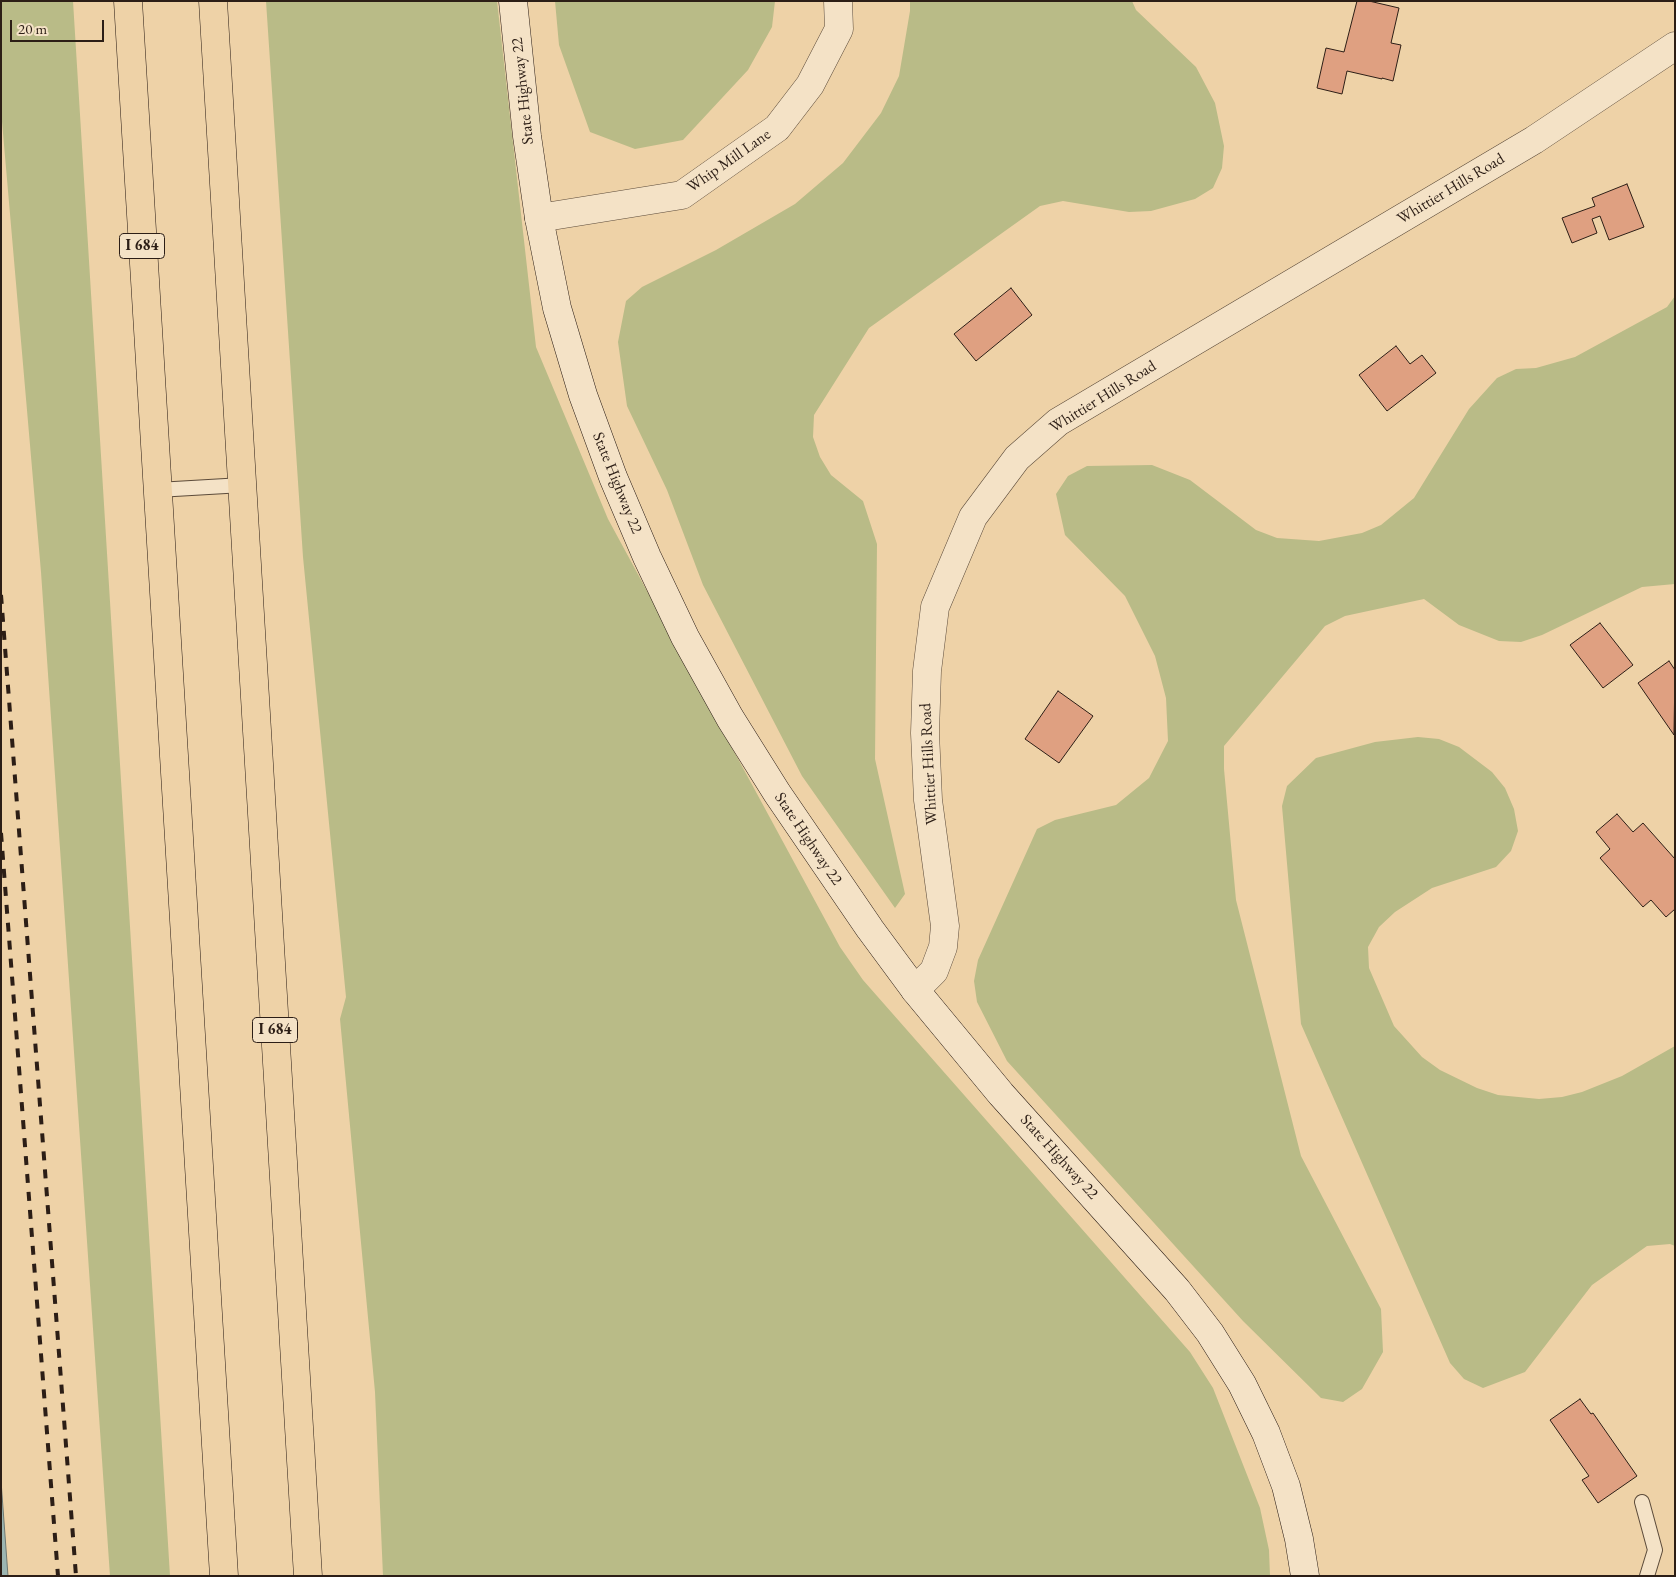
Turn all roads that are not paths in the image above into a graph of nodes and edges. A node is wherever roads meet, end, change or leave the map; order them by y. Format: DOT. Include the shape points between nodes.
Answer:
graph roads {
  1 [pos="128,1"];
  2 [pos="214,1"];
  3 [pos="513,1"];
  4 [pos="838,1"];
  5 [pos="1675,46"];
  6 [pos="539,218"];
  7 [pos="243,485"];
  8 [pos="157,490"];
  9 [pos="916,990"];
  10 [pos="1642,1502"];
  11 [pos="224,1576"];
  12 [pos="308,1576"];
  13 [pos="1304,1576"];
  14 [pos="1647,1576"];
  1 -- 8 [label="highway, I 684"];
  2 -- 7 [label="highway, I 684"];
  3 -- 6 [label="main road, State Highway 22"];
  4 -- 6 [label="main road, Whip Mill Lane" via="839,30 810,86 777,128 682,195"];
  5 -- 9 [label="main road, Whittier Hills Road" via="1534,140 1058,422 1017,458 973,517 935,607 927,670 925,733 928,800 945,926 943,948 934,971"];
  6 -- 9 [label="main road, State Highway 22" via="557,308 584,395 621,495 685,637 730,718 777,792 864,921"];
  7 -- 8 [label="lane"];
  7 -- 12 [label="highway, I 684"];
  8 -- 11 [label="highway, I 684"];
  9 -- 13 [label="main road, State Highway 22" via="1001,1094 1178,1290 1210,1334 1242,1384 1266,1433 1286,1486"];
  10 -- 14 [label="lane" via="1655,1550"];
}
